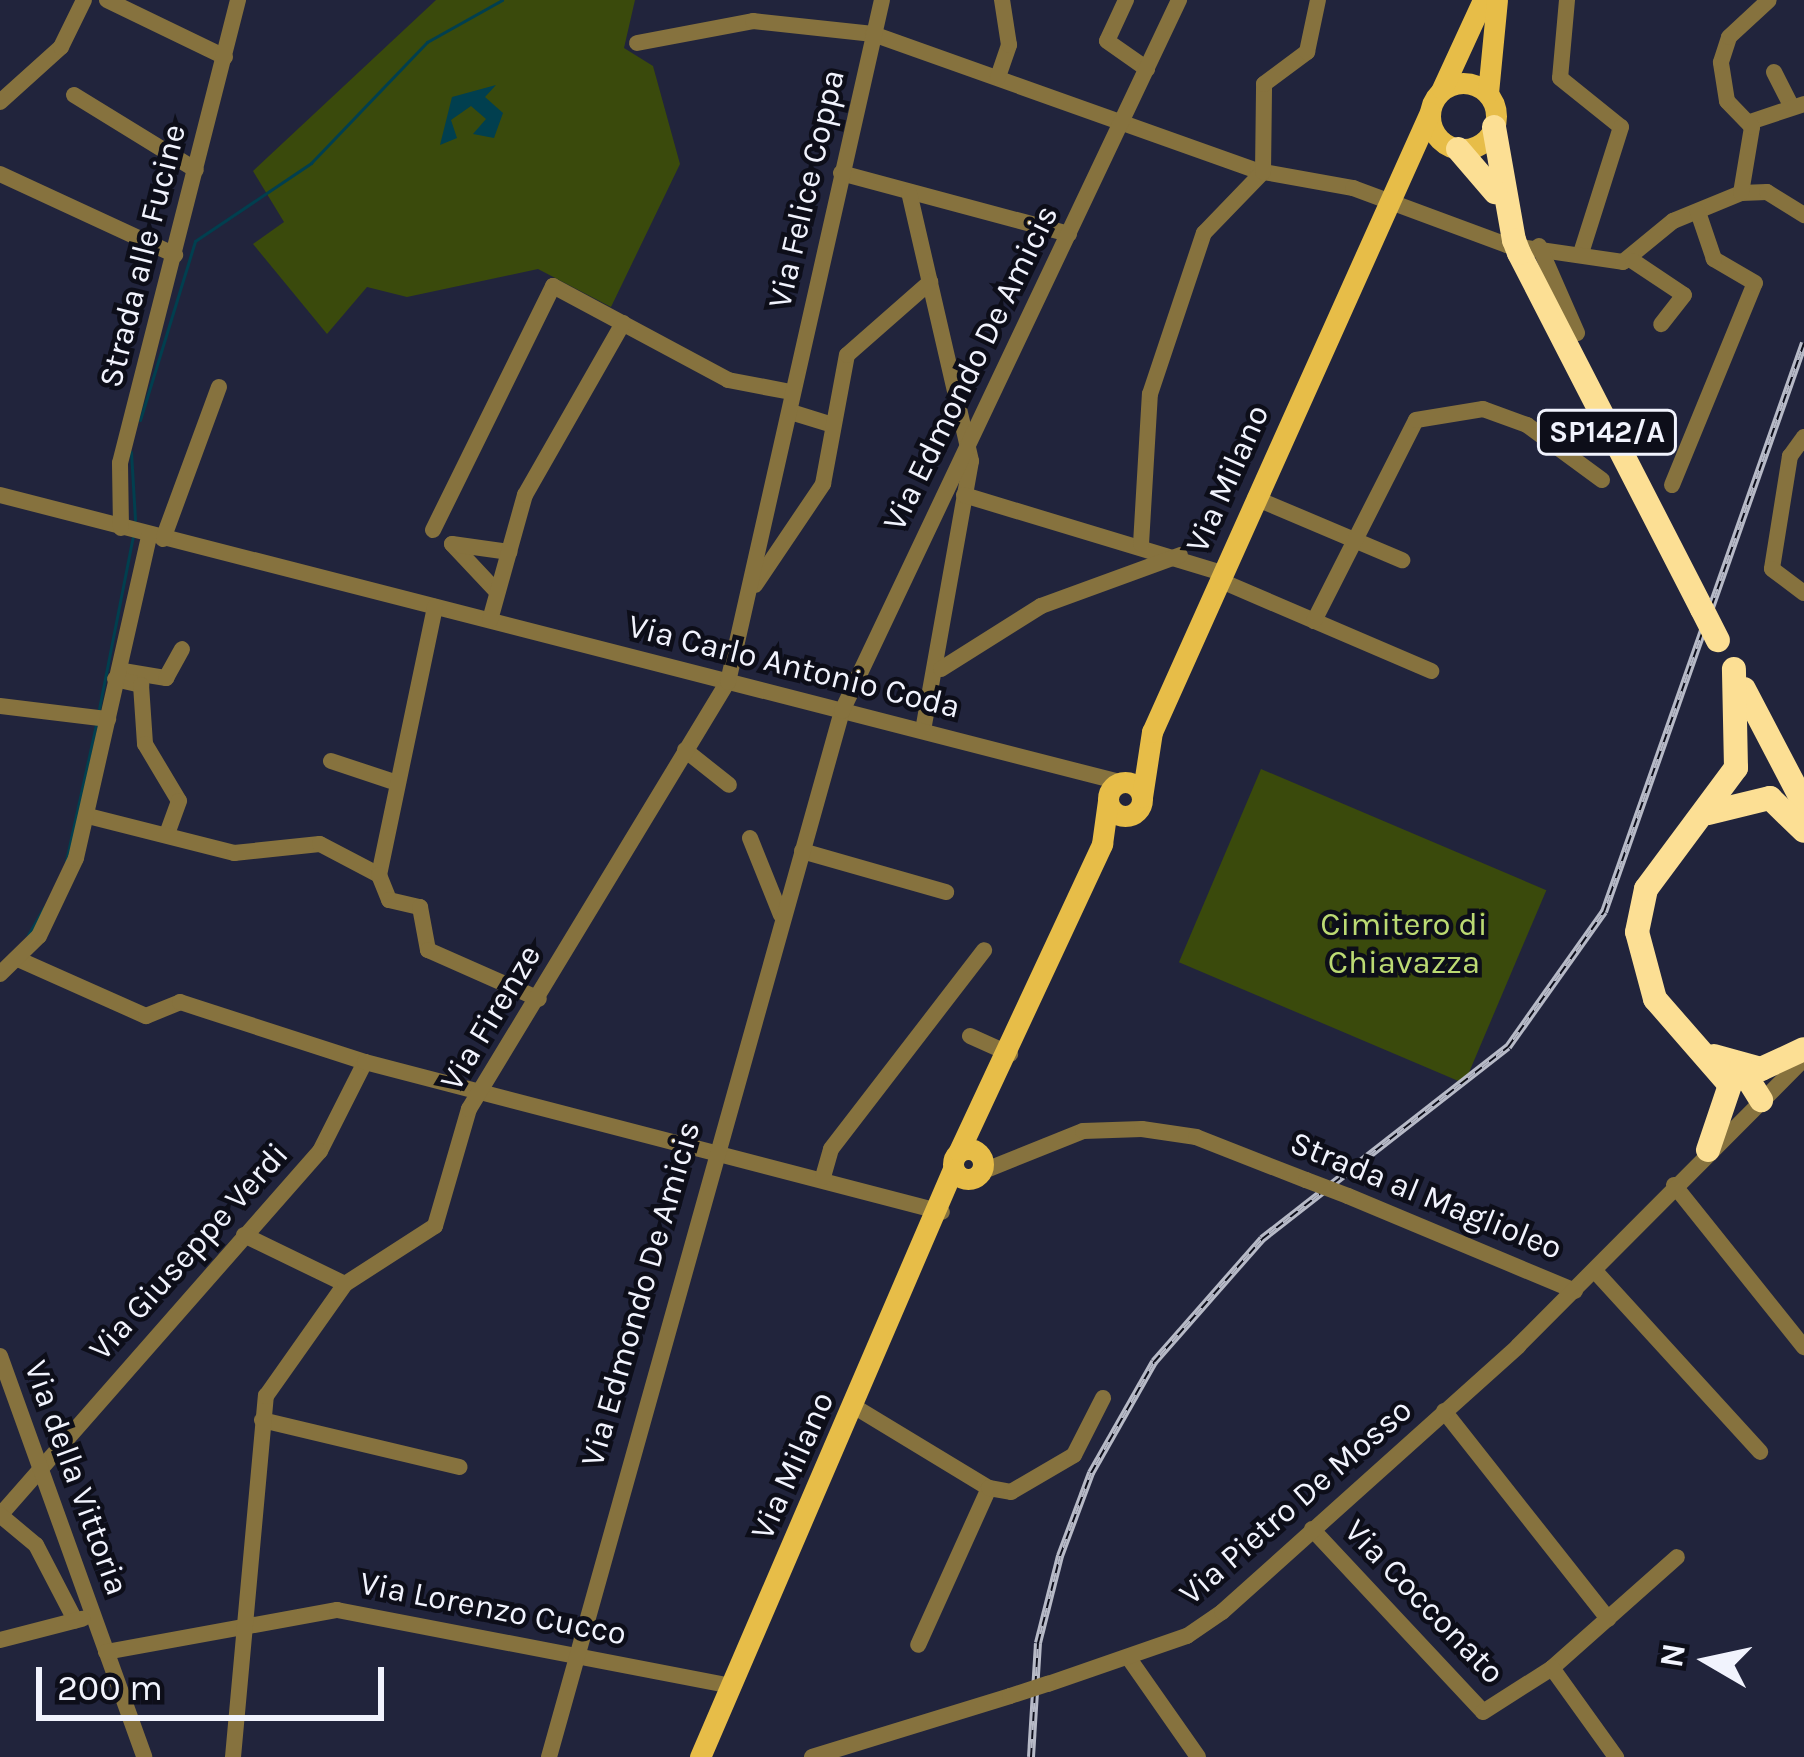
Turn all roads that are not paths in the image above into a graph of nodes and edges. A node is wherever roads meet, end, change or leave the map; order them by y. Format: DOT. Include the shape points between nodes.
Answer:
graph roads {
  1 [pos="85,0"];
  2 [pos="107,0"];
  3 [pos="238,0"];
  4 [pos="882,0"];
  5 [pos="1002,0"];
  6 [pos="1126,0"];
  7 [pos="1179,0"];
  8 [pos="1318,0"];
  9 [pos="1483,0"];
  10 [pos="1497,0"];
  11 [pos="1567,0"];
  12 [pos="1769,0"];
  13 [pos="873,34"];
  14 [pos="637,43"];
  15 [pos="225,57"];
  16 [pos="1147,69"];
  17 [pos="1774,72"];
  18 [pos="998,77"];
  19 [pos="1442,89"];
  20 [pos="1488,93"];
  21 [pos="74,95"];
  22 [pos="0,103"];
  23 [pos="1797,104"];
  24 [pos="1430,112"];
  25 [pos="1123,115"];
  26 [pos="1750,122"];
  27 [pos="1495,127"];
  28 [pos="1450,145"];
  29 [pos="196,170"];
  30 [pos="1263,172"];
  31 [pos="841,173"];
  32 [pos="0,174"];
  33 [pos="909,192"];
  34 [pos="1741,193"];
  35 [pos="1391,199"];
  36 [pos="1502,204"];
  37 [pos="1698,212"];
  38 [pos="1804,215"];
  39 [pos="1069,234"];
  40 [pos="1524,246"];
  41 [pos="1582,250"];
  42 [pos="175,255"];
  43 [pos="1633,261"];
  44 [pos="930,282"];
  45 [pos="623,323"];
  46 [pos="1661,324"];
  47 [pos="1576,333"];
  48 [pos="219,387"];
  49 [pos="790,392"];
  50 [pos="794,413"];
  51 [pos="833,425"];
  52 [pos="969,437"];
  53 [pos="1804,437"];
  54 [pos="1602,480"];
  55 [pos="1672,485"];
  56 [pos="0,495"];
  57 [pos="964,495"];
  58 [pos="1255,498"];
  59 [pos="121,528"];
  60 [pos="433,530"];
  61 [pos="156,537"];
  62 [pos="1351,538"];
  63 [pos="1141,544"];
  64 [pos="509,552"];
  65 [pos="1180,555"];
  66 [pos="1402,560"];
  67 [pos="1220,577"];
  68 [pos="751,591"];
  69 [pos="497,592"];
  70 [pos="1804,593"];
  71 [pos="436,607"];
  72 [pos="490,620"];
  73 [pos="1314,621"];
  74 [pos="182,649"];
  75 [pos="940,669"];
  76 [pos="1431,671"];
  77 [pos="116,675"];
  78 [pos="1739,678"];
  79 [pos="728,682"];
  80 [pos="0,706"];
  81 [pos="842,711"];
  82 [pos="108,719"];
  83 [pos="923,731"];
  84 [pos="685,750"];
  85 [pos="1804,757"];
  86 [pos="331,761"];
  87 [pos="391,781"];
  88 [pos="729,785"];
  89 [pos="1122,792"];
  90 [pos="1804,803"];
  91 [pos="88,816"];
  92 [pos="1701,818"];
  93 [pos="1804,831"];
  94 [pos="168,832"];
  95 [pos="750,838"];
  96 [pos="1104,839"];
  97 [pos="802,851"];
  98 [pos="379,875"];
  99 [pos="946,892"];
  100 [pos="781,916"];
  101 [pos="984,950"];
  102 [pos="20,960"];
  103 [pos="0,974"];
  104 [pos="539,999"];
  105 [pos="970,1036"];
  106 [pos="1804,1048"];
  107 [pos="1010,1054"];
  108 [pos="1804,1059"];
  109 [pos="364,1062"];
  110 [pos="1735,1076"];
  111 [pos="482,1088"];
  112 [pos="1761,1100"];
  113 [pos="1708,1150"];
  114 [pos="714,1151"];
  115 [pos="970,1163"];
  116 [pos="823,1177"];
  117 [pos="1674,1185"];
  118 [pos="944,1207"];
  119 [pos="244,1235"];
  120 [pos="1595,1271"];
  121 [pos="345,1284"];
  122 [pos="1575,1291"];
  123 [pos="1804,1347"];
  124 [pos="0,1356"];
  125 [pos="1103,1398"];
  126 [pos="855,1408"];
  127 [pos="1444,1411"];
  128 [pos="262,1420"];
  129 [pos="1760,1452"];
  130 [pos="41,1467"];
  131 [pos="459,1467"];
  132 [pos="989,1488"];
  133 [pos="0,1516"];
  134 [pos="1312,1529"];
  135 [pos="1676,1558"];
  136 [pos="95,1618"];
  137 [pos="1608,1619"];
  138 [pos="75,1620"];
  139 [pos="242,1622"];
  140 [pos="0,1640"];
  141 [pos="918,1645"];
  142 [pos="106,1652"];
  143 [pos="572,1654"];
  144 [pos="1128,1657"];
  145 [pos="1552,1668"];
  146 [pos="732,1686"];
  147 [pos="144,1757"];
  148 [pos="233,1757"];
  149 [pos="549,1757"];
  150 [pos="700,1757"];
  151 [pos="812,1757"];
  152 [pos="1198,1757"];
  153 [pos="1616,1757"];
  1 -- 22 [label="street" via="61,47"];
  2 -- 15 [label="street"];
  3 -- 15 [label="street, Strada alle Fucine"];
  4 -- 13 [label="street, Via Felice Coppa"];
  5 -- 18 [label="street" via="1009,45"];
  6 -- 16 [label="street" via="1108,41"];
  7 -- 16 [label="street, Via Edmondo De Amicis"];
  8 -- 30 [label="street" via="1307,52 1264,84"];
  9 -- 19 [label="main road"];
  10 -- 20 [label="main road"];
  11 -- 41 [label="street" via="1560,78 1621,127"];
  12 -- 26 [label="street" via="1729,37 1721,62 1727,101"];
  13 -- 14 [label="street" via="753,21"];
  13 -- 18 [label="street"];
  13 -- 31 [label="street, Via Felice Coppa"];
  15 -- 29 [label="street, Strada alle Fucine"];
  16 -- 25 [label="street, Via Edmondo De Amicis"];
  17 -- 23 [label="street"];
  18 -- 25 [label="street"];
  19 -- 20 [label="main road" via="1461,82"];
  19 -- 24 [label="main road"];
  20 -- 27 [label="main road"];
  21 -- 29 [label="street"];
  23 -- 26 [label="street"];
  24 -- 28 [label="main road"];
  24 -- 35 [label="main road, Via Milano"];
  25 -- 30 [label="street"];
  25 -- 39 [label="street, Via Edmondo De Amicis"];
  26 -- 34 [label="street"];
  27 -- 28 [label="main road"];
  27 -- 36 [label="highway, SP142/A"];
  28 -- 35 [label="main road, Via Milano"];
  28 -- 36 [label="highway, SP142/A"];
  29 -- 42 [label="street, Strada alle Fucine"];
  30 -- 35 [label="street"];
  30 -- 63 [label="street" via="1198,247 1146,410"];
  31 -- 33 [label="street"];
  31 -- 49 [label="street, Via Felice Coppa"];
  32 -- 42 [label="street"];
  33 -- 39 [label="street"];
  33 -- 44 [label="street"];
  34 -- 37 [label="street"];
  34 -- 38 [label="street" via="1767,192"];
  35 -- 40 [label="street"];
  35 -- 58 [label="main road, Via Milano"];
  36 -- 40 [label="highway, SP142/A"];
  37 -- 43 [label="street"];
  37 -- 55 [label="street" via="1714,259 1755,283"];
  39 -- 52 [label="street, Via Edmondo De Amicis"];
  40 -- 41 [label="street"];
  40 -- 47 [label="street"];
  40 -- 78 [label="highway, SP142/A, bridge"];
  41 -- 43 [label="street"];
  42 -- 59 [label="street, Strada alle Fucine" via="120,463"];
  43 -- 46 [label="street" via="1684,295"];
  44 -- 51 [label="street" via="847,355"];
  44 -- 52 [label="street"];
  45 -- 49 [label="street" via="728,380"];
  45 -- 60 [label="street" via="553,286"];
  45 -- 64 [label="street" via="524,495"];
  48 -- 61 [label="street"];
  49 -- 50 [label="street, Via Felice Coppa"];
  50 -- 51 [label="street"];
  50 -- 68 [label="street, Via Felice Coppa"];
  51 -- 68 [label="street" via="823,484"];
  52 -- 57 [label="street"];
  52 -- 81 [label="street, Via Edmondo De Amicis"];
  53 -- 70 [label="street" via="1790,455 1772,569"];
  54 -- 62 [label="street" via="1527,425 1450,408 1416,421 1393,451"];
  56 -- 59 [label="street, Via Carlo Antonio Coda"];
  57 -- 63 [label="street"];
  57 -- 75 [label="street"];
  58 -- 62 [label="street"];
  58 -- 67 [label="main road, Via Milano"];
  59 -- 61 [label="street, Via Carlo Antonio Coda"];
  61 -- 71 [label="street, Via Carlo Antonio Coda"];
  61 -- 77 [label="street"];
  62 -- 66 [label="street"];
  62 -- 73 [label="street"];
  63 -- 65 [label="street"];
  64 -- 69 [label="street"];
  64 -- 69 [label="street" via="452,544"];
  65 -- 67 [label="street"];
  65 -- 75 [label="street" via="1042,606"];
  67 -- 73 [label="street"];
  67 -- 89 [label="main road, Via Milano"];
  68 -- 79 [label="street, Via Felice Coppa"];
  69 -- 72 [label="street"];
  71 -- 72 [label="street, Via Carlo Antonio Coda"];
  71 -- 87 [label="street"];
  72 -- 79 [label="street, Via Carlo Antonio Coda"];
  73 -- 76 [label="street"];
  74 -- 77 [label="street" via="166,678"];
  75 -- 83 [label="street"];
  77 -- 82 [label="street"];
  77 -- 94 [label="street" via="142,686 146,744 179,801"];
  78 -- 85 [label="highway"];
  78 -- 90 [label="highway, SP142/A"];
  78 -- 92 [label="highway" via="1742,743"];
  79 -- 81 [label="street, Via Carlo Antonio Coda"];
  79 -- 84 [label="street, Via Firenze"];
  80 -- 82 [label="street"];
  81 -- 83 [label="street, Via Carlo Antonio Coda"];
  81 -- 97 [label="street, Via Edmondo De Amicis"];
  82 -- 91 [label="street"];
  83 -- 89 [label="street, Via Carlo Antonio Coda" via="1083,773"];
  84 -- 88 [label="street"];
  84 -- 104 [label="street, Via Firenze"];
  86 -- 87 [label="street"];
  87 -- 98 [label="street"];
  89 -- 96 [label="main road, Via Milano"];
  89 -- 96 [label="main road, Via Milano" via="1126,816"];
  91 -- 94 [label="street" via="144,838"];
  91 -- 102 [label="street"];
  92 -- 93 [label="highway" via="1770,798"];
  92 -- 110 [label="highway" via="1646,889 1637,947 1655,999"];
  94 -- 98 [label="street" via="234,854 320,844"];
  95 -- 100 [label="street"];
  96 -- 107 [label="main road, Via Milano"];
  97 -- 99 [label="street"];
  97 -- 100 [label="street, Via Edmondo De Amicis"];
  98 -- 104 [label="street" via="389,900 420,908 428,950"];
  100 -- 114 [label="street, Via Edmondo De Amicis"];
  101 -- 116 [label="street" via="831,1150"];
  102 -- 103 [label="street"];
  102 -- 109 [label="street" via="146,1016 181,1002"];
  104 -- 111 [label="street, Via Firenze"];
  105 -- 107 [label="street"];
  106 -- 110 [label="highway"];
  107 -- 115 [label="main road, Via Milano"];
  108 -- 112 [label="street, Strada al Maglioleo"];
  109 -- 111 [label="street"];
  109 -- 119 [label="street, Via Giuseppe Verdi" via="320,1151"];
  110 -- 112 [label="highway"];
  110 -- 113 [label="highway"];
  111 -- 114 [label="street"];
  111 -- 121 [label="street, Via Firenze" via="428,1238"];
  112 -- 113 [label="street, Strada al Maglioleo"];
  113 -- 117 [label="street, Strada al Maglioleo"];
  114 -- 116 [label="street"];
  114 -- 143 [label="street, Via Edmondo De Amicis"];
  115 -- 118 [label="main road, Via Milano"];
  115 -- 122 [label="street, Strada al Maglioleo, bridge" via="1009,1160 1084,1131 1154,1130 1348,1196"];
  116 -- 118 [label="street"];
  117 -- 120 [label="street, Strada al Maglioleo"];
  117 -- 123 [label="street"];
  118 -- 126 [label="main road, Via Milano"];
  119 -- 121 [label="street"];
  119 -- 130 [label="street, Via Giuseppe Verdi"];
  120 -- 122 [label="street, Strada al Maglioleo"];
  120 -- 129 [label="street"];
  121 -- 128 [label="street, Via Firenze" via="279,1364"];
  122 -- 127 [label="street, Via Pietro De Mosso"];
  124 -- 130 [label="street, Via della Vittoria"];
  125 -- 132 [label="street" via="1074,1456 1012,1492"];
  126 -- 132 [label="street"];
  126 -- 146 [label="main road, Via Milano"];
  127 -- 134 [label="street, Via Pietro De Mosso"];
  127 -- 137 [label="street"];
  128 -- 131 [label="street"];
  128 -- 139 [label="street, Via Firenze"];
  130 -- 133 [label="street, Via Giuseppe Verdi"];
  130 -- 136 [label="street, Via della Vittoria"];
  132 -- 141 [label="street"];
  133 -- 138 [label="street" via="36,1545"];
  134 -- 144 [label="street, Via Pietro De Mosso" via="1205,1625"];
  134 -- 145 [label="street, Via Cocconato" via="1471,1705 1498,1708"];
  135 -- 137 [label="street, Via Cocconato"];
  136 -- 138 [label="street"];
  136 -- 142 [label="street, Via della Vittoria"];
  137 -- 145 [label="street, Via Cocconato"];
  138 -- 140 [label="street"];
  139 -- 142 [label="street, Via Lorenzo Cucco"];
  139 -- 143 [label="street, Via Lorenzo Cucco" via="337,1610"];
  139 -- 148 [label="street, Via Firenze"];
  142 -- 147 [label="street, Via della Vittoria"];
  143 -- 146 [label="street, Via Lorenzo Cucco"];
  143 -- 149 [label="street, Via Edmondo De Amicis"];
  144 -- 151 [label="street, Via Pietro De Mosso, bridge"];
  144 -- 152 [label="street"];
  145 -- 153 [label="street"];
  146 -- 150 [label="main road, Via Milano"];
}
